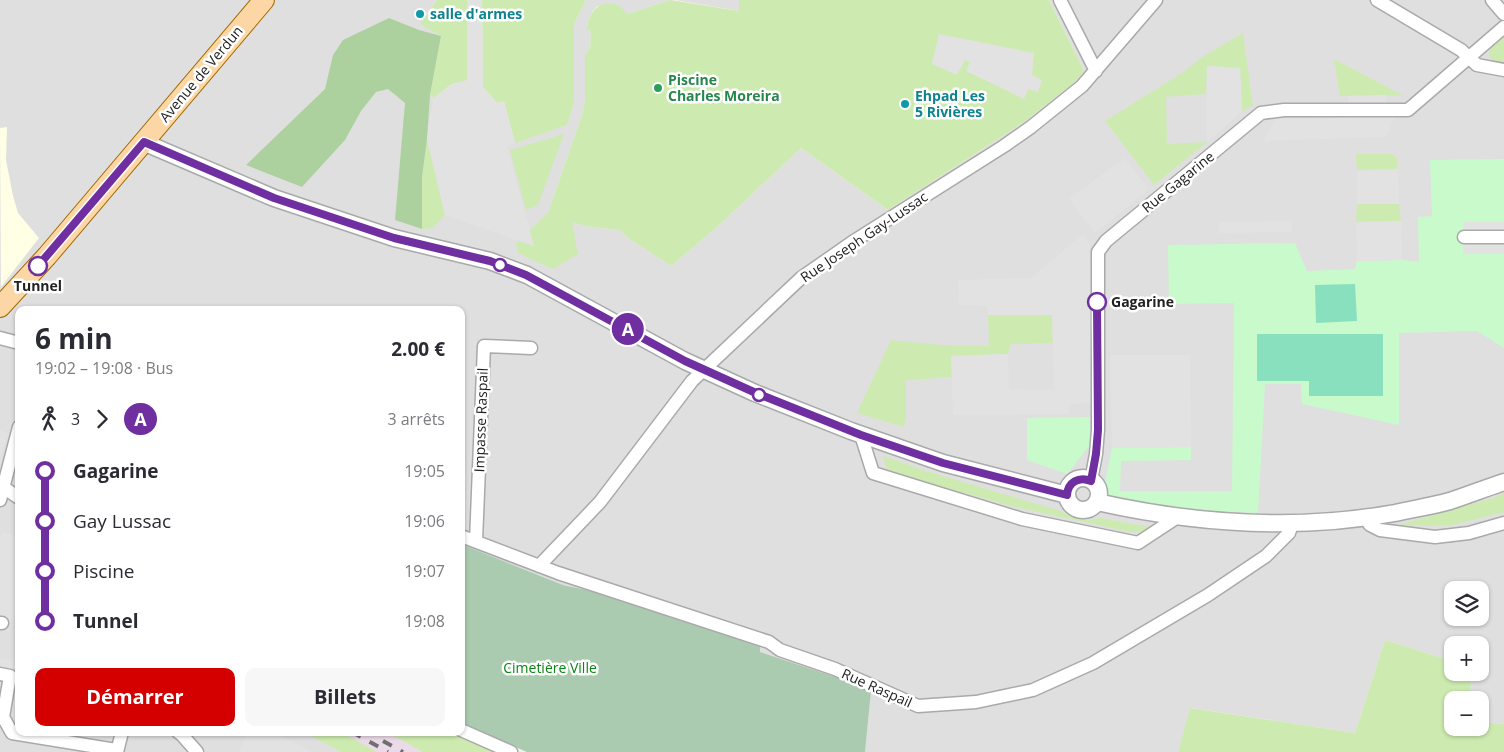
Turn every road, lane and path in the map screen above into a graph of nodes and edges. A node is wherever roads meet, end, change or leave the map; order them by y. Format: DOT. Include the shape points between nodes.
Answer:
graph roads {
  1 [pos="264,0"];
  2 [pos="1060,0"];
  3 [pos="1156,0"];
  4 [pos="1377,0"];
  5 [pos="1492,0"];
  6 [pos="1504,14"];
  7 [pos="1504,27"];
  8 [pos="1470,57"];
  9 [pos="1504,70"];
  10 [pos="1096,71"];
  11 [pos="144,142"];
  12 [pos="1464,237"];
  13 [pos="1504,237"];
  14 [pos="0,307"];
  15 [pos="0,338"];
  16 [pos="15,342"];
  17 [pos="531,348"];
  18 [pos="704,369"];
  19 [pos="861,435"];
  20 [pos="15,441"];
  21 [pos="1091,481"];
  22 [pos="1504,482"];
  23 [pos="1,490"];
  24 [pos="1067,495"];
  25 [pos="15,496"];
  26 [pos="1097,502"];
  27 [pos="1176,518"];
  28 [pos="1365,518"];
  29 [pos="1504,523"];
  30 [pos="1292,524"];
  31 [pos="465,537"];
  32 [pos="476,541"];
  33 [pos="539,566"];
  34 [pos="5,675"];
  35 [pos="465,732"];
  36 [pos="15,734"];
  37 [pos="30,736"];
  38 [pos="121,736"];
  39 [pos="183,736"];
  40 [pos="117,751"];
  41 [pos="197,752"];
  42 [pos="511,752"];
  1 -- 11 [label="main road, Avenue de Verdun"];
  2 -- 10 [label="street"];
  3 -- 10 [label="street, Rue Joseph Gay-Lussac"];
  4 -- 8 [label="street"];
  5 -- 6 [label="street"];
  7 -- 8 [label="street, Rue Gagarine"];
  8 -- 9 [label="street" via="1477,65"];
  8 -- 21 [label="street, Rue Gagarine" via="1408,110 1284,110 1261,113 1106,241 1098,252 1098,430"];
  10 -- 18 [label="street, Rue Joseph Gay-Lussac" via="1082,86 1004,146 801,278"];
  11 -- 14 [label="main road, Avenue de Verdun"];
  11 -- 18 [label="street" via="274,198 394,238 490,261 518,272"];
  12 -- 13 [label="street"];
  15 -- 16 [label="street"];
  17 -- 32 [label="street, Impasse Raspail" via="484,346"];
  18 -- 19 [label="street"];
  18 -- 33 [label="street, Rue Joseph Gay-Lussac" via="600,502"];
  19 -- 24 [label="street" via="943,463"];
  19 -- 27 [label="street" via="873,473 1022,519 1138,543"];
  20 -- 23 [label="street"];
  21 -- 24 [label="street" via="1082,479 1074,482"];
  21 -- 26 [label="street" via="1098,488"];
  22 -- 28 [label="street" via="1449,501"];
  23 -- 25 [label="street"];
  24 -- 26 [label="street" via="1070,504 1082,510"];
  26 -- 27 [label="street"];
  27 -- 30 [label="street"];
  28 -- 29 [label="street" via="1370,526 1380,530 1435,537"];
  28 -- 30 [label="street"];
  30 -- 33 [label="street, Rue Raspail" via="1289,533 1266,556 1208,595 1093,663 1033,690 976,702 918,706 780,650 769,642"];
  31 -- 32 [label="street, Rue Raspail"];
  32 -- 33 [label="street, Rue Raspail"];
  34 -- 36 [label="street" via="3,717"];
  35 -- 42 [label="street"];
  37 -- 40 [label="street"];
  38 -- 40 [label="street"];
  39 -- 41 [label="street"];
}
